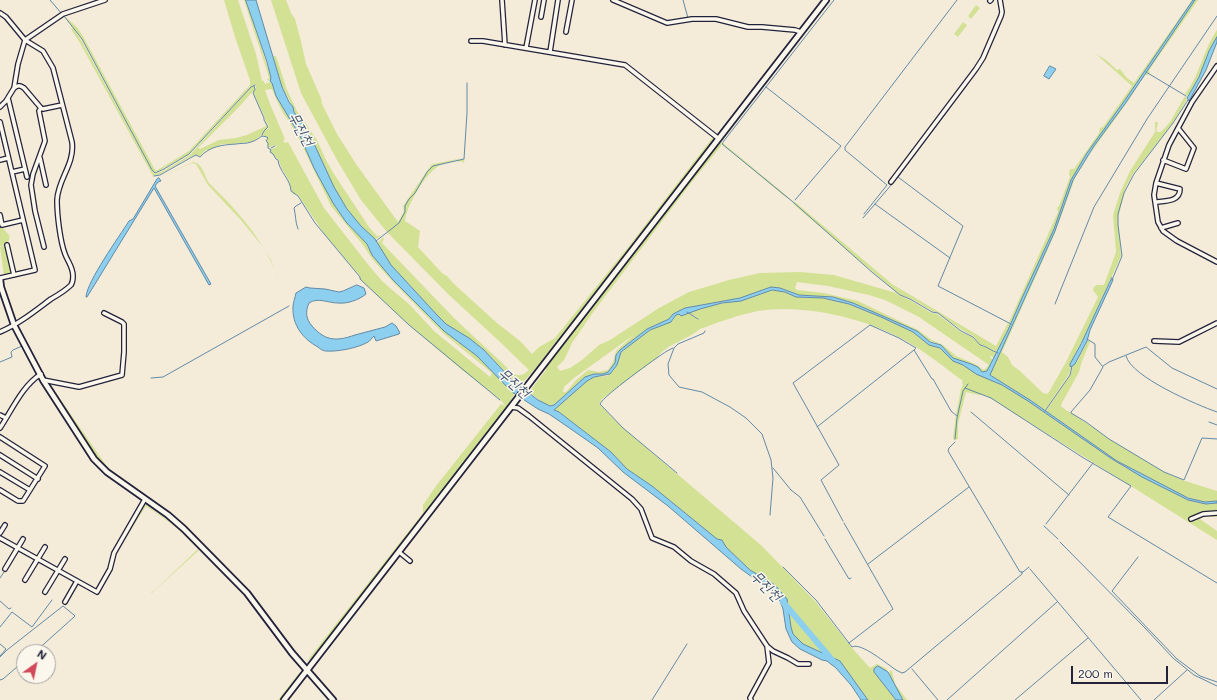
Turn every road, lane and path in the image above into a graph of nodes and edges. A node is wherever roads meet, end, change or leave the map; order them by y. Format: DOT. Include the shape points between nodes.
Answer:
graph roads {
  1 [pos="105,0"];
  2 [pos="502,0"];
  3 [pos="535,0"];
  4 [pos="544,0"];
  5 [pos="558,0"];
  6 [pos="572,0"];
  7 [pos="613,0"];
  8 [pos="826,0"];
  9 [pos="1000,0"];
  10 [pos="0,13"];
  11 [pos="541,17"];
  12 [pos="566,32"];
  13 [pos="801,32"];
  14 [pos="25,40"];
  15 [pos="471,41"];
  16 [pos="505,45"];
  17 [pos="526,48"];
  18 [pos="550,52"];
  19 [pos="1217,66"];
  20 [pos="14,88"];
  21 [pos="8,98"];
  22 [pos="62,105"];
  23 [pos="0,107"];
  24 [pos="40,108"];
  25 [pos="0,122"];
  26 [pos="1178,128"];
  27 [pos="719,139"];
  28 [pos="40,157"];
  29 [pos="8,158"];
  30 [pos="0,160"];
  31 [pos="1163,160"];
  32 [pos="25,169"];
  33 [pos="12,172"];
  34 [pos="27,177"];
  35 [pos="891,182"];
  36 [pos="1156,182"];
  37 [pos="46,185"];
  38 [pos="1155,202"];
  39 [pos="0,215"];
  40 [pos="23,220"];
  41 [pos="1178,222"];
  42 [pos="1161,228"];
  43 [pos="7,245"];
  44 [pos="44,247"];
  45 [pos="1217,262"];
  46 [pos="14,275"];
  47 [pos="0,279"];
  48 [pos="104,313"];
  49 [pos="1217,323"];
  50 [pos="14,325"];
  51 [pos="0,332"];
  52 [pos="1154,341"];
  53 [pos="41,374"];
  54 [pos="43,380"];
  55 [pos="513,405"];
  56 [pos="0,415"];
  57 [pos="6,418"];
  58 [pos="0,428"];
  59 [pos="0,437"];
  60 [pos="0,456"];
  61 [pos="0,472"];
  62 [pos="38,479"];
  63 [pos="0,490"];
  64 [pos="30,490"];
  65 [pos="145,499"];
  66 [pos="1217,513"];
  67 [pos="1191,519"];
  68 [pos="5,525"];
  69 [pos="0,533"];
  70 [pos="0,538"];
  71 [pos="23,539"];
  72 [pos="45,547"];
  73 [pos="18,548"];
  74 [pos="399,552"];
  75 [pos="38,559"];
  76 [pos="65,559"];
  77 [pos="410,561"];
  78 [pos="5,569"];
  79 [pos="58,570"];
  80 [pos="25,580"];
  81 [pos="77,581"];
  82 [pos="45,592"];
  83 [pos="64,602"];
  84 [pos="768,646"];
  85 [pos="809,664"];
  86 [pos="307,670"];
  87 [pos="284,700"];
  88 [pos="333,700"];
  89 [pos="751,700"];
  1 -- 14 [label="street" via="62,15"];
  2 -- 16 [label="street"];
  3 -- 17 [label="street"];
  4 -- 11 [label="street"];
  5 -- 18 [label="street"];
  6 -- 12 [label="street"];
  7 -- 13 [label="street" via="668,23 716,19 748,27"];
  8 -- 13 [label="main road"];
  9 -- 35 [label="street" via="1001,16 976,69"];
  10 -- 14 [label="street"];
  13 -- 27 [label="main road"];
  14 -- 20 [label="street"];
  14 -- 22 [label="street" via="37,46 49,59"];
  15 -- 16 [label="street"];
  16 -- 17 [label="street"];
  17 -- 18 [label="street"];
  18 -- 27 [label="street" via="625,65"];
  19 -- 26 [label="street"];
  20 -- 21 [label="street"];
  20 -- 24 [label="street" via="24,88"];
  21 -- 23 [label="street"];
  21 -- 32 [label="street"];
  22 -- 24 [label="street" via="48,109"];
  22 -- 50 [label="street" via="74,150 58,195 58,214 65,254 74,275 73,280 64,291"];
  24 -- 28 [label="street" via="45,141"];
  25 -- 29 [label="street"];
  26 -- 31 [label="street"];
  26 -- 31 [label="street" via="1194,148 1186,169"];
  27 -- 55 [label="main road"];
  28 -- 37 [label="street"];
  28 -- 44 [label="street" via="31,185"];
  29 -- 30 [label="street"];
  29 -- 33 [label="street"];
  31 -- 36 [label="street"];
  32 -- 33 [label="street"];
  32 -- 34 [label="street"];
  33 -- 40 [label="street"];
  36 -- 38 [label="street"];
  36 -- 38 [label="street" via="1181,191 1176,198"];
  38 -- 42 [label="street"];
  39 -- 40 [label="street" via="2,225"];
  40 -- 46 [label="street" via="35,270"];
  41 -- 42 [label="street"];
  42 -- 45 [label="street" via="1177,241"];
  43 -- 46 [label="street"];
  46 -- 47 [label="street"];
  47 -- 50 [label="main road"];
  48 -- 54 [label="street" via="124,324 122,375 79,387"];
  49 -- 52 [label="street" via="1179,342"];
  50 -- 51 [label="street"];
  50 -- 53 [label="main road"];
  53 -- 54 [label="main road"];
  53 -- 57 [label="street" via="26,387"];
  54 -- 65 [label="main road" via="101,467"];
  55 -- 74 [label="main road"];
  55 -- 84 [label="street" via="632,499 640,509 652,538 674,547 691,561 714,574 736,593 744,611"];
  56 -- 57 [label="street"];
  57 -- 58 [label="street"];
  59 -- 62 [label="street" via="45,464"];
  60 -- 62 [label="street"];
  61 -- 64 [label="street"];
  62 -- 64 [label="street"];
  63 -- 64 [label="street" via="21,502"];
  65 -- 81 [label="street" via="114,553 110,569 97,592"];
  65 -- 86 [label="main road" via="178,522 247,593"];
  66 -- 67 [label="street" via="1203,514"];
  68 -- 69 [label="street"];
  70 -- 73 [label="street"];
  71 -- 73 [label="street"];
  72 -- 75 [label="street"];
  73 -- 75 [label="street"];
  73 -- 78 [label="street"];
  74 -- 77 [label="street"];
  74 -- 86 [label="main road"];
  75 -- 79 [label="street"];
  75 -- 80 [label="street"];
  76 -- 79 [label="street"];
  79 -- 81 [label="street"];
  79 -- 82 [label="street"];
  81 -- 83 [label="street"];
  84 -- 85 [label="street" via="798,664"];
  84 -- 89 [label="street" via="769,662"];
  86 -- 87 [label="main road"];
  86 -- 88 [label="main road"];
}
